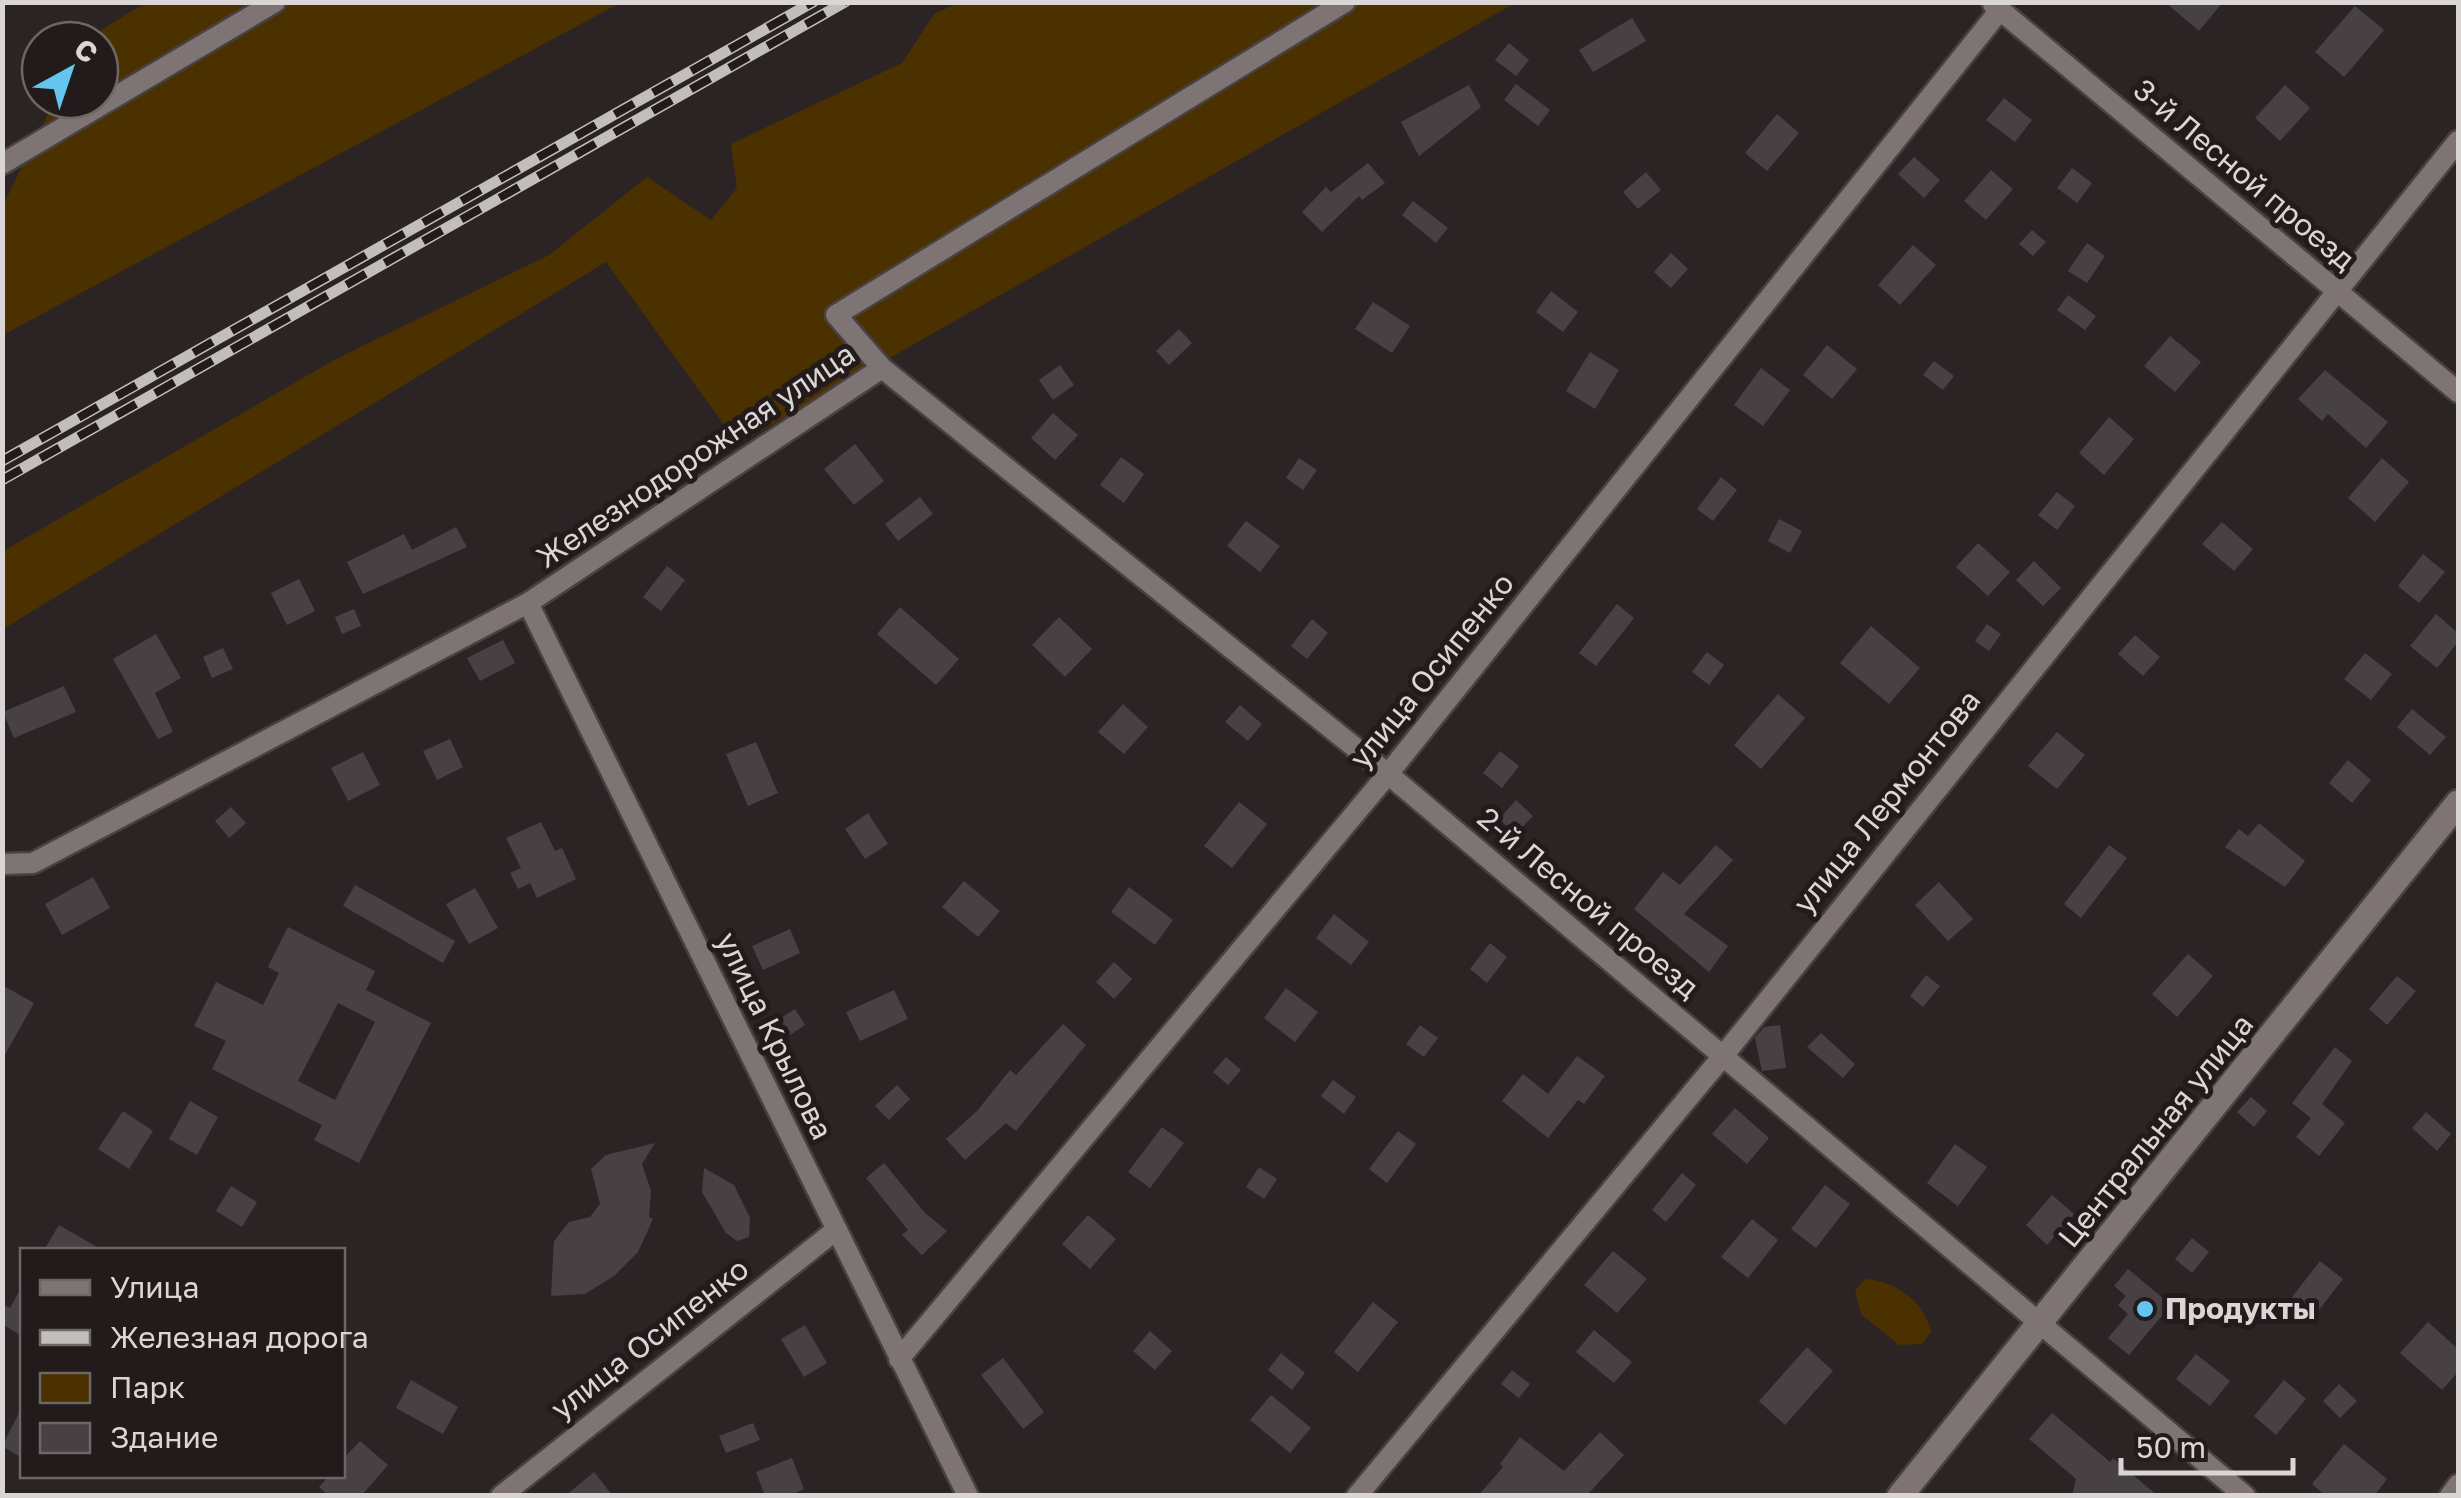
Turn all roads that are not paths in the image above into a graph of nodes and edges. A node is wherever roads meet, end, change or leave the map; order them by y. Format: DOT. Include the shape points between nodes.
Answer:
graph roads {
  1 [pos="274,2"];
  2 [pos="1345,2"];
  3 [pos="1996,6"];
  4 [pos="2458,141"];
  5 [pos="2,164"];
  6 [pos="2336,292"];
  7 [pos="882,368"];
  8 [pos="2458,392"];
  9 [pos="528,603"];
  10 [pos="1388,774"];
  11 [pos="2458,803"];
  12 [pos="2,864"];
  13 [pos="1723,1056"];
  14 [pos="836,1230"];
  15 [pos="2044,1323"];
  16 [pos="898,1359"];
  17 [pos="2458,1485"];
  18 [pos="501,1496"];
  19 [pos="968,1496"];
  20 [pos="1356,1496"];
  21 [pos="1900,1496"];
  22 [pos="2246,1496"];
  23 [pos="2450,1496"];
  1 -- 5 [label="street"];
  2 -- 7 [label="street, Железнодорожная улица" via="836,315"];
  3 -- 6 [label="street, 3-й Лесной проезд"];
  3 -- 10 [label="street, улица Осипенко"];
  4 -- 6 [label="street, улица Лермонтова"];
  6 -- 8 [label="street, 3-й Лесной проезд"];
  6 -- 13 [label="street, улица Лермонтова"];
  7 -- 9 [label="street, Железнодорожная улица"];
  7 -- 10 [label="street, 2-й Лесной проезд"];
  9 -- 12 [label="street, Железнодорожная улица" via="33,863"];
  9 -- 14 [label="street, улица Крылова"];
  10 -- 13 [label="street, 2-й Лесной проезд"];
  10 -- 16 [label="street, улица Осипенко"];
  11 -- 15 [label="street, Центральная улица"];
  13 -- 15 [label="street, 2-й Лесной проезд"];
  13 -- 20 [label="street, улица Лермонтова"];
  14 -- 16 [label="street, улица Крылова"];
  14 -- 18 [label="street, улица Осипенко"];
  15 -- 21 [label="street, Центральная улица"];
  15 -- 22 [label="street, 2-й Лесной проезд"];
  16 -- 19 [label="street, улица Крылова"];
  17 -- 23 [label="street"];
}
